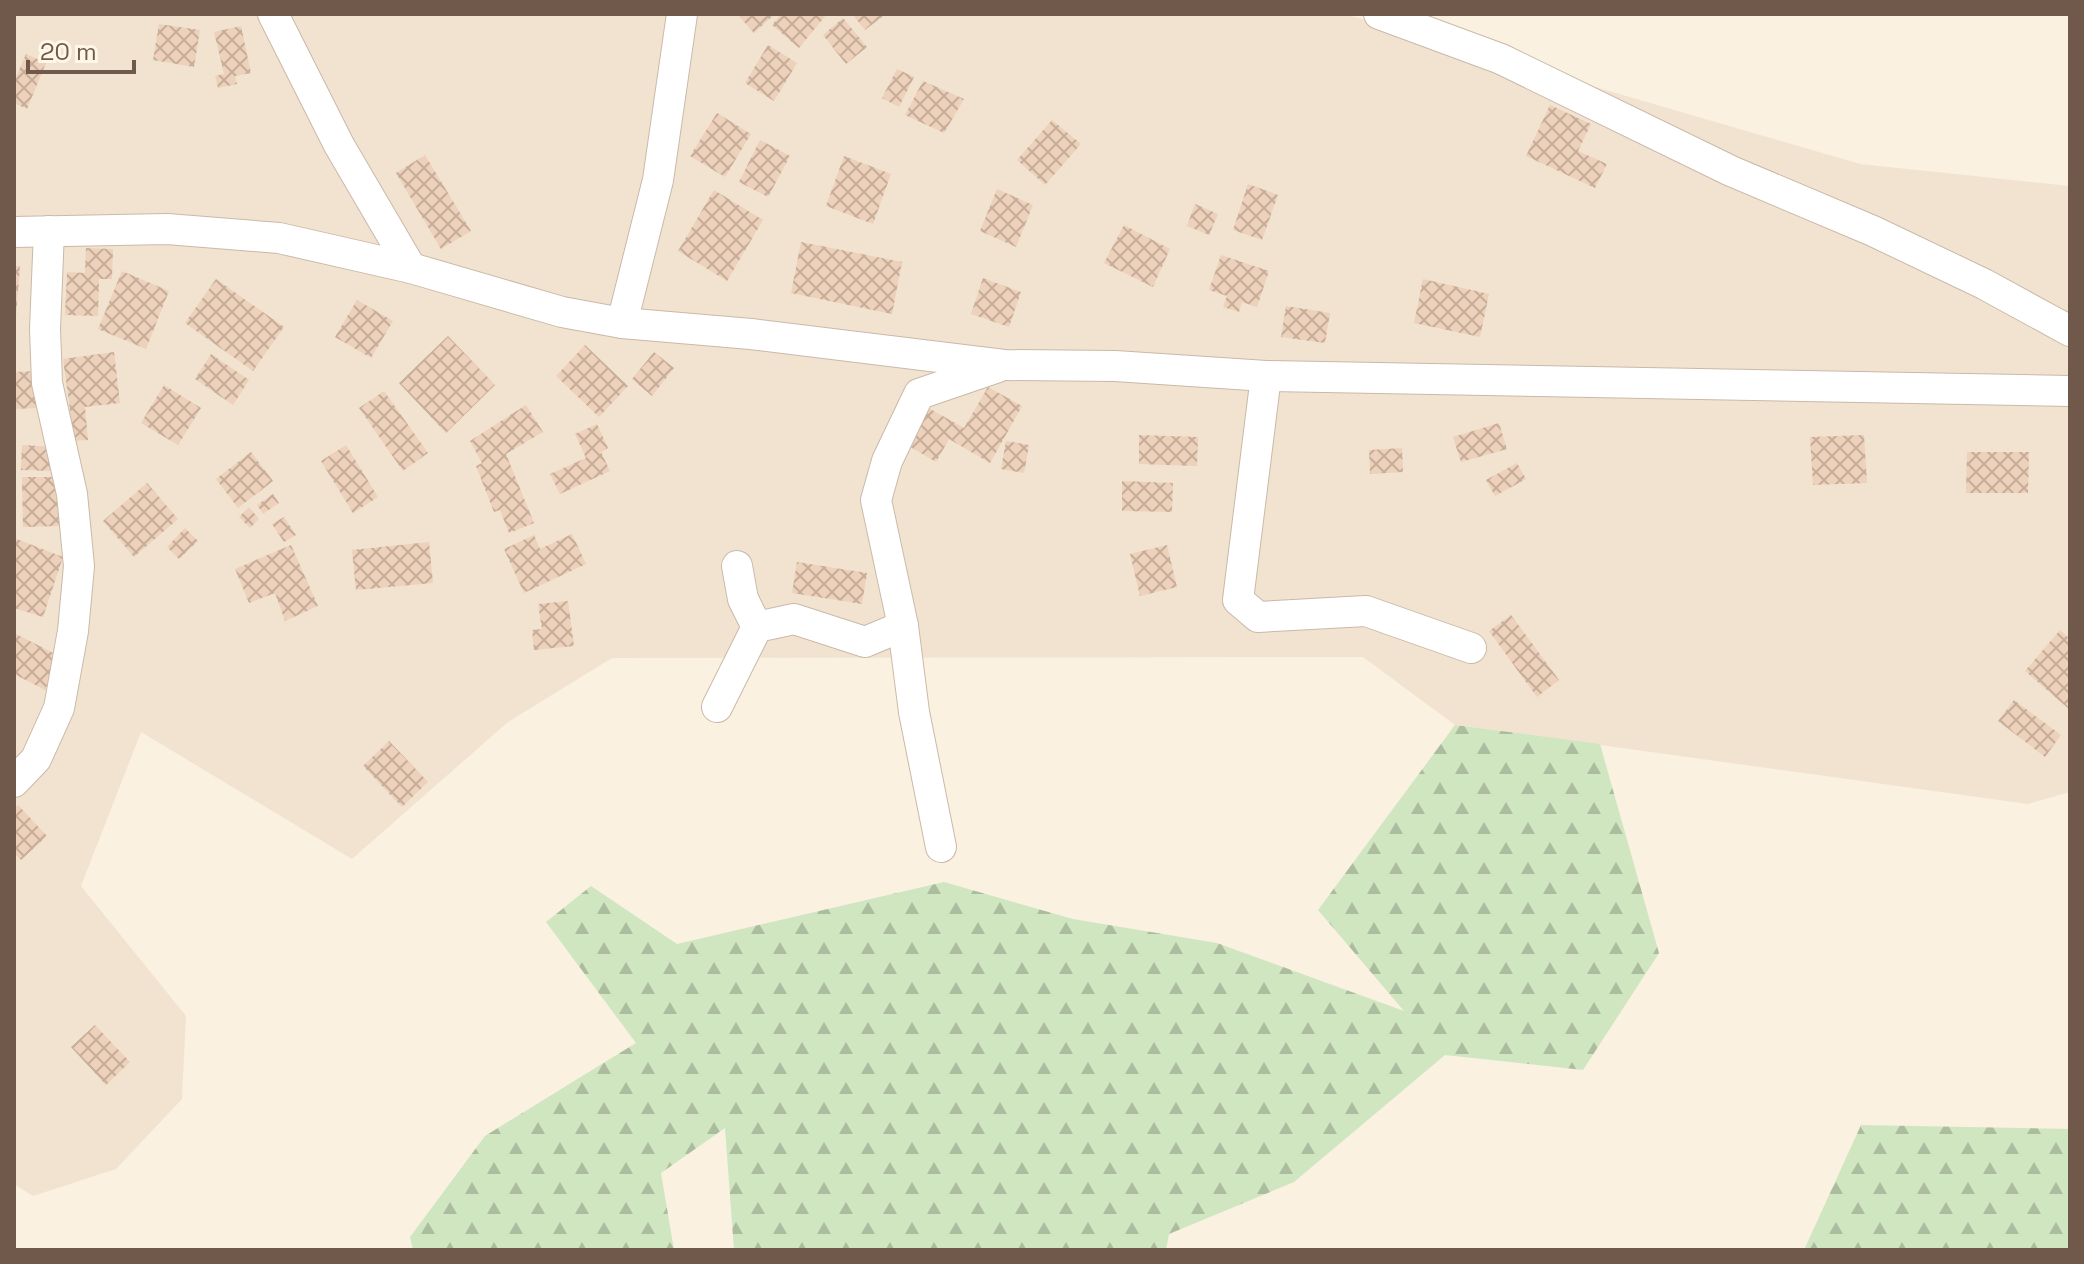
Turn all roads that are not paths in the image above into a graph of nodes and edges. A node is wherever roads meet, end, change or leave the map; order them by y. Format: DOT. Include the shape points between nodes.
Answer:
graph roads {
  1 [pos="273,14"];
  2 [pos="682,14"];
  3 [pos="1379,14"];
  4 [pos="49,231"];
  5 [pos="14,232"];
  6 [pos="411,268"];
  7 [pos="622,323"];
  8 [pos="2070,331"];
  9 [pos="1004,365"];
  10 [pos="1266,376"];
  11 [pos="2070,391"];
  12 [pos="737,566"];
  13 [pos="903,626"];
  14 [pos="757,627"];
  15 [pos="1471,648"];
  16 [pos="717,707"];
  17 [pos="14,782"];
  18 [pos="941,847"];
  1 -- 6 [label="street" via="339,145"];
  2 -- 7 [label="street" via="658,180"];
  3 -- 8 [label="street" via="1501,59 1731,171 1984,284"];
  4 -- 5 [label="street"];
  4 -- 6 [label="street" via="167,229 279,238"];
  4 -- 17 [label="street" via="47,383 72,494 79,566 59,708 36,759"];
  6 -- 7 [label="street" via="562,312"];
  7 -- 9 [label="street"];
  9 -- 10 [label="street"];
  9 -- 13 [label="street" via="919,394 887,461 876,500"];
  10 -- 11 [label="street"];
  10 -- 15 [label="street" via="1238,600 1258,617 1366,611"];
  12 -- 14 [label="street" via="743,599"];
  13 -- 14 [label="street" via="865,642 794,619"];
  13 -- 18 [label="street"];
  14 -- 16 [label="street"];
}
